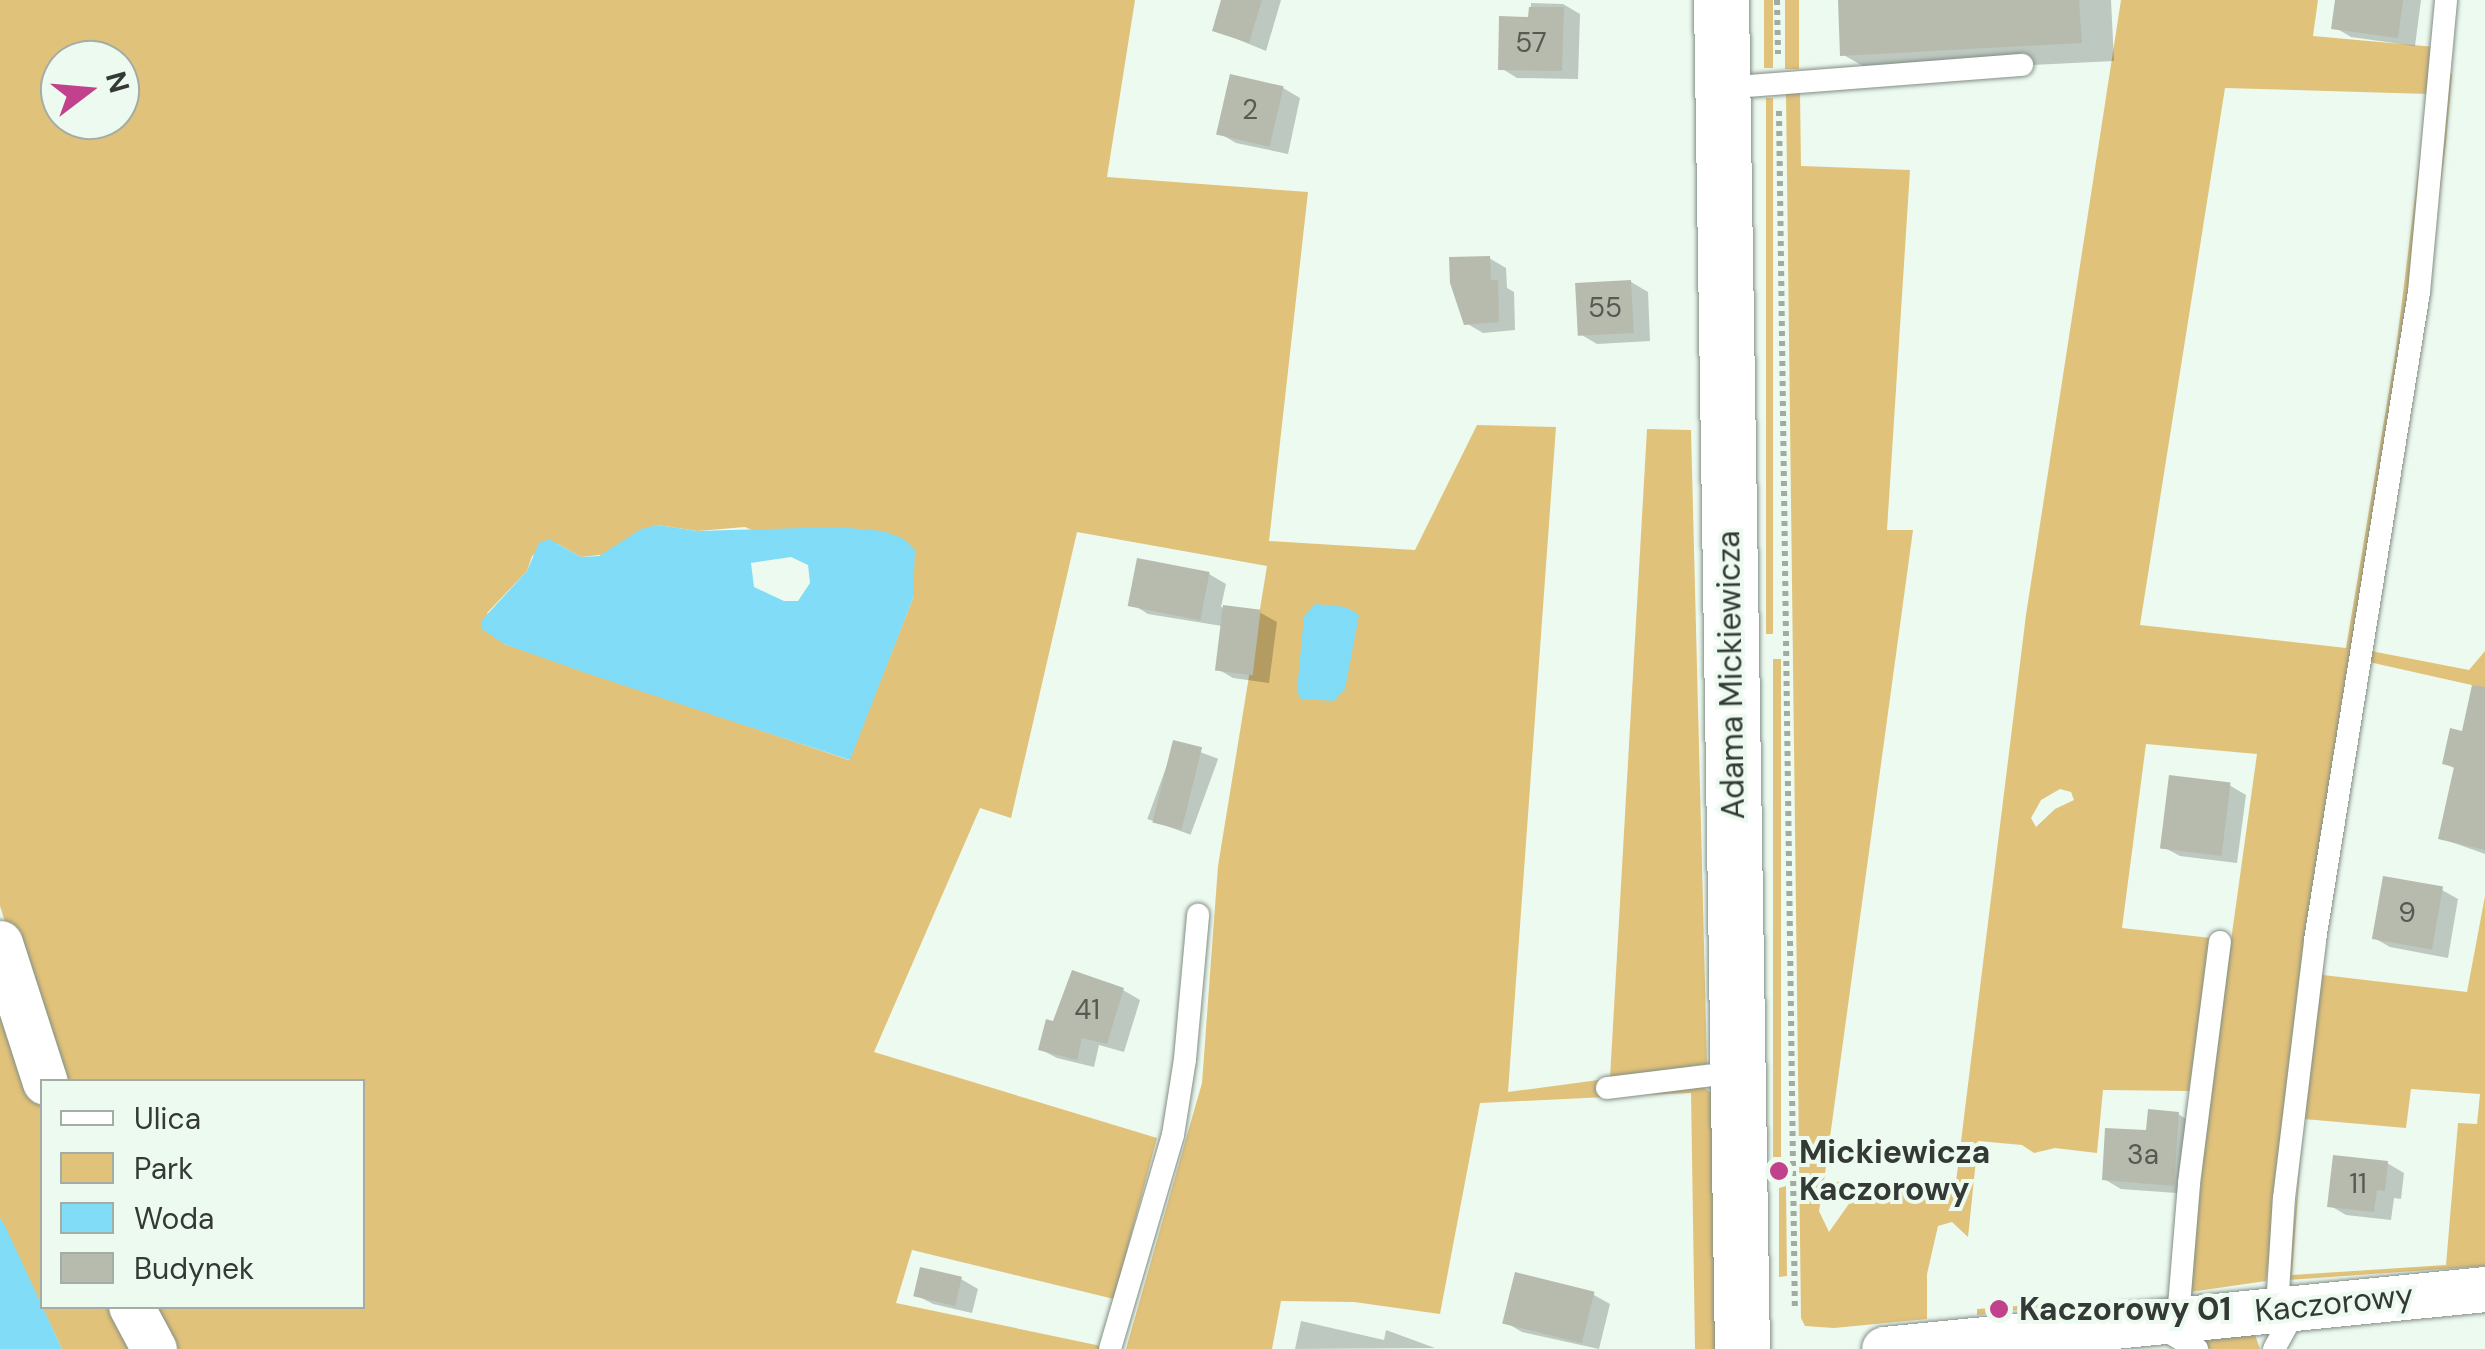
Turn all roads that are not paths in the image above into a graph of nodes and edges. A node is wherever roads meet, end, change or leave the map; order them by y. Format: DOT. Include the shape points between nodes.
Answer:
graph roads {
  1 [pos="1720,0"];
  2 [pos="2446,0"];
  3 [pos="2022,65"];
  4 [pos="1722,88"];
  5 [pos="1198,915"];
  6 [pos="2220,942"];
  7 [pos="0,943"];
  8 [pos="1738,1072"];
  9 [pos="44,1079"];
  10 [pos="1607,1088"];
  11 [pos="2485,1289"];
  12 [pos="133,1309"];
  13 [pos="2283,1321"];
  14 [pos="2175,1329"];
  15 [pos="154,1349"];
  16 [pos="1110,1349"];
  17 [pos="1742,1349"];
  18 [pos="1884,1349"];
  1 -- 4 [label="street, Adama Mickiewicza"];
  2 -- 13 [label="lane" via="2419,292 2312,959 2284,1198"];
  3 -- 4 [label="lane"];
  4 -- 8 [label="street, Adama Mickiewicza"];
  5 -- 16 [label="lane" via="1173,1136"];
  6 -- 14 [label="lane"];
  7 -- 9 [label="street"];
  8 -- 10 [label="lane"];
  8 -- 17 [label="street, Adama Mickiewicza"];
  11 -- 13 [label="street, Kaczorowy"];
  12 -- 15 [label="street"];
  13 -- 14 [label="street, Kaczorowy"];
  14 -- 18 [label="street, Kaczorowy"];
}
